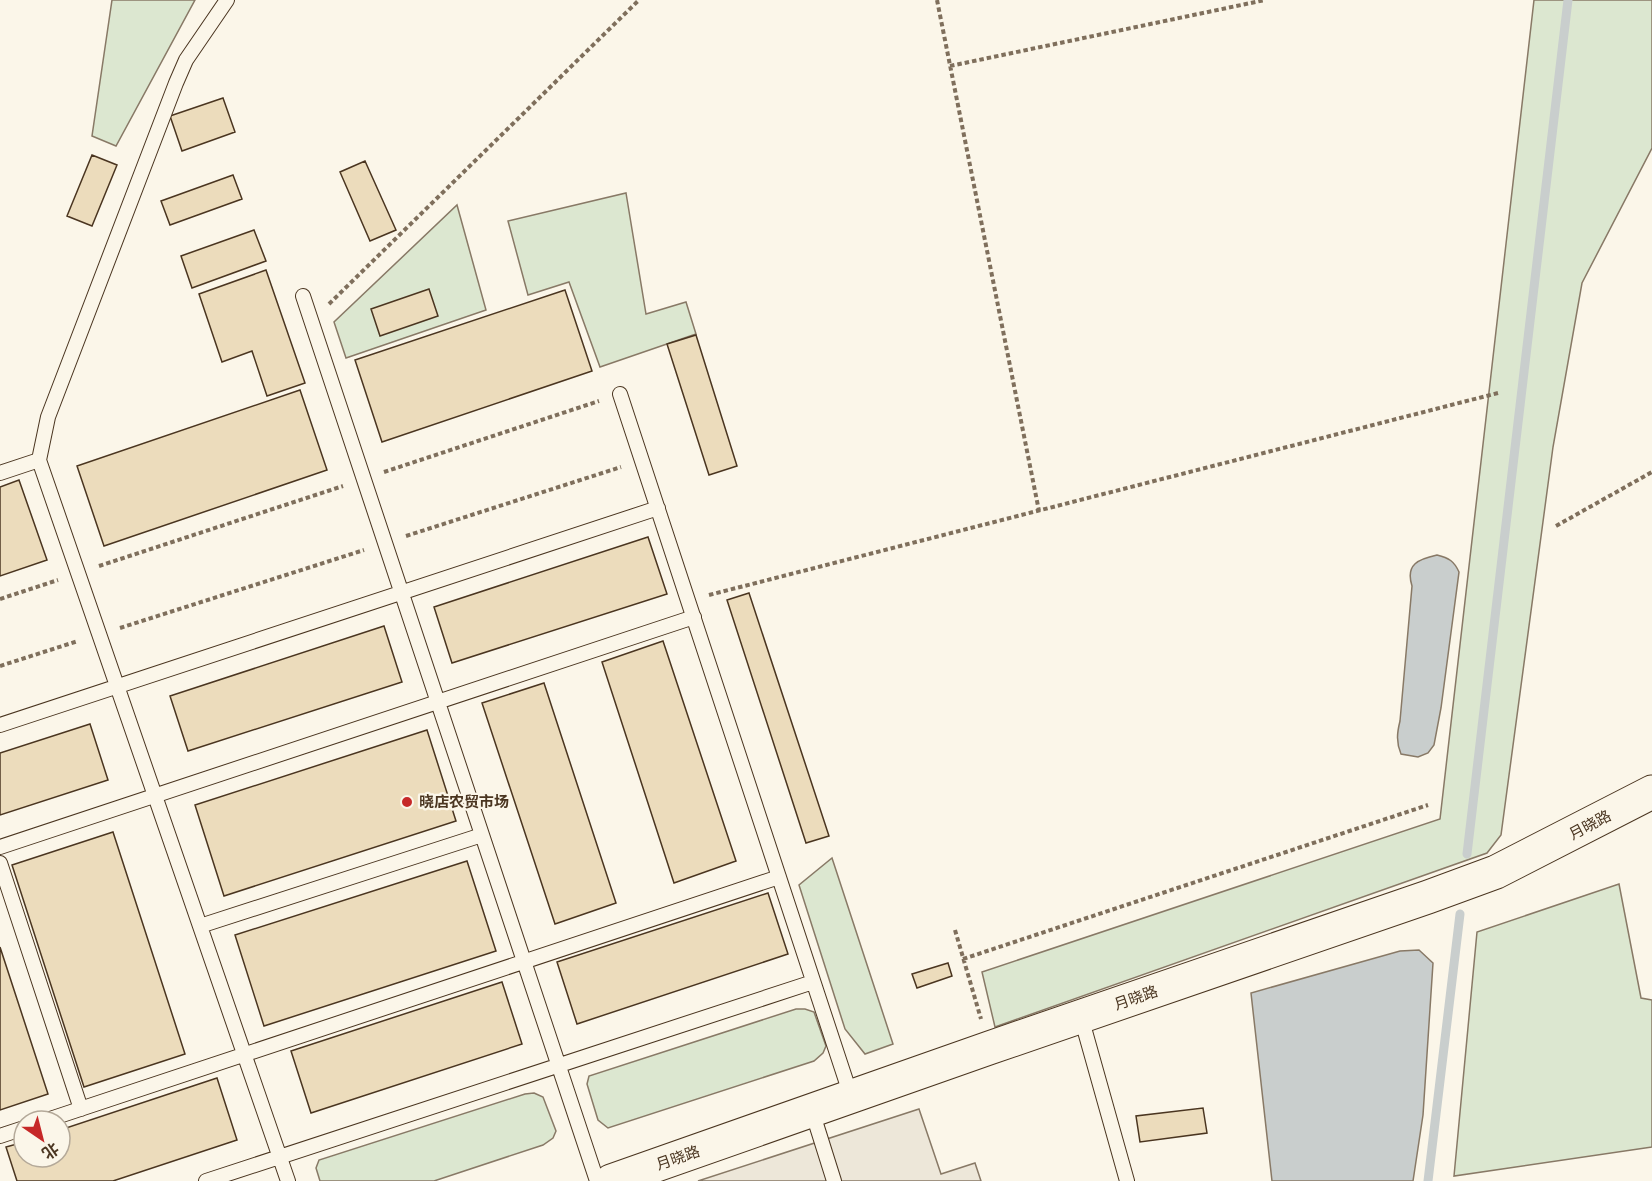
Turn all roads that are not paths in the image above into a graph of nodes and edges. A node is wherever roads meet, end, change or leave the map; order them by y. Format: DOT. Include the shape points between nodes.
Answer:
graph roads {
  1 [pos="227,0"];
  2 [pos="303,296"];
  3 [pos="620,394"];
  4 [pos="39,460"];
  5 [pos="0,473"];
  6 [pos="658,508"];
  7 [pos="401,593"];
  8 [pos="694,617"];
  9 [pos="117,687"];
  10 [pos="438,702"];
  11 [pos="0,726"];
  12 [pos="1652,792"];
  13 [pos="154,796"];
  14 [pos="482,836"];
  15 [pos="0,847"];
  16 [pos="0,863"];
  17 [pos="779,877"];
  18 [pos="200,926"];
  19 [pos="524,962"];
  20 [pos="813,982"];
  21 [pos="1081,1017"];
  22 [pos="244,1054"];
  23 [pos="559,1065"];
  24 [pos="852,1096"];
  25 [pos="81,1109"];
  26 [pos="812,1111"];
  27 [pos="72,1112"];
  28 [pos="279,1157"];
  29 [pos="206,1181"];
  30 [pos="288,1181"];
  31 [pos="597,1181"];
  32 [pos="611,1181"];
  33 [pos="834,1181"];
  34 [pos="1127,1181"];
  1 -- 4 [label="lane" via="186,60 176,83 48,417"];
  2 -- 7 [label="lane"];
  3 -- 6 [label="lane"];
  4 -- 5 [label="lane"];
  4 -- 9 [label="lane"];
  6 -- 7 [label="lane"];
  6 -- 8 [label="lane"];
  7 -- 9 [label="lane"];
  7 -- 10 [label="lane"];
  8 -- 10 [label="lane"];
  8 -- 17 [label="lane"];
  9 -- 11 [label="lane"];
  9 -- 13 [label="lane"];
  10 -- 13 [label="lane"];
  10 -- 14 [label="lane"];
  12 -- 21 [label="street, 月晓路" via="1496,872"];
  13 -- 15 [label="lane"];
  13 -- 18 [label="lane"];
  14 -- 18 [label="lane"];
  14 -- 19 [label="lane"];
  16 -- 25 [label="lane"];
  17 -- 19 [label="lane"];
  17 -- 20 [label="lane"];
  18 -- 22 [label="lane"];
  19 -- 22 [label="lane"];
  19 -- 23 [label="lane"];
  20 -- 23 [label="lane"];
  20 -- 24 [label="lane"];
  21 -- 24 [label="street, 月晓路"];
  21 -- 34 [label="lane"];
  22 -- 25 [label="lane"];
  22 -- 28 [label="lane"];
  23 -- 28 [label="lane"];
  23 -- 31 [label="lane"];
  24 -- 26 [label="street, 月晓路"];
  25 -- 27 [label="lane"];
  26 -- 32 [label="street, 月晓路"];
  26 -- 33 [label="lane"];
  28 -- 29 [label="lane"];
  28 -- 30 [label="lane"];
}
